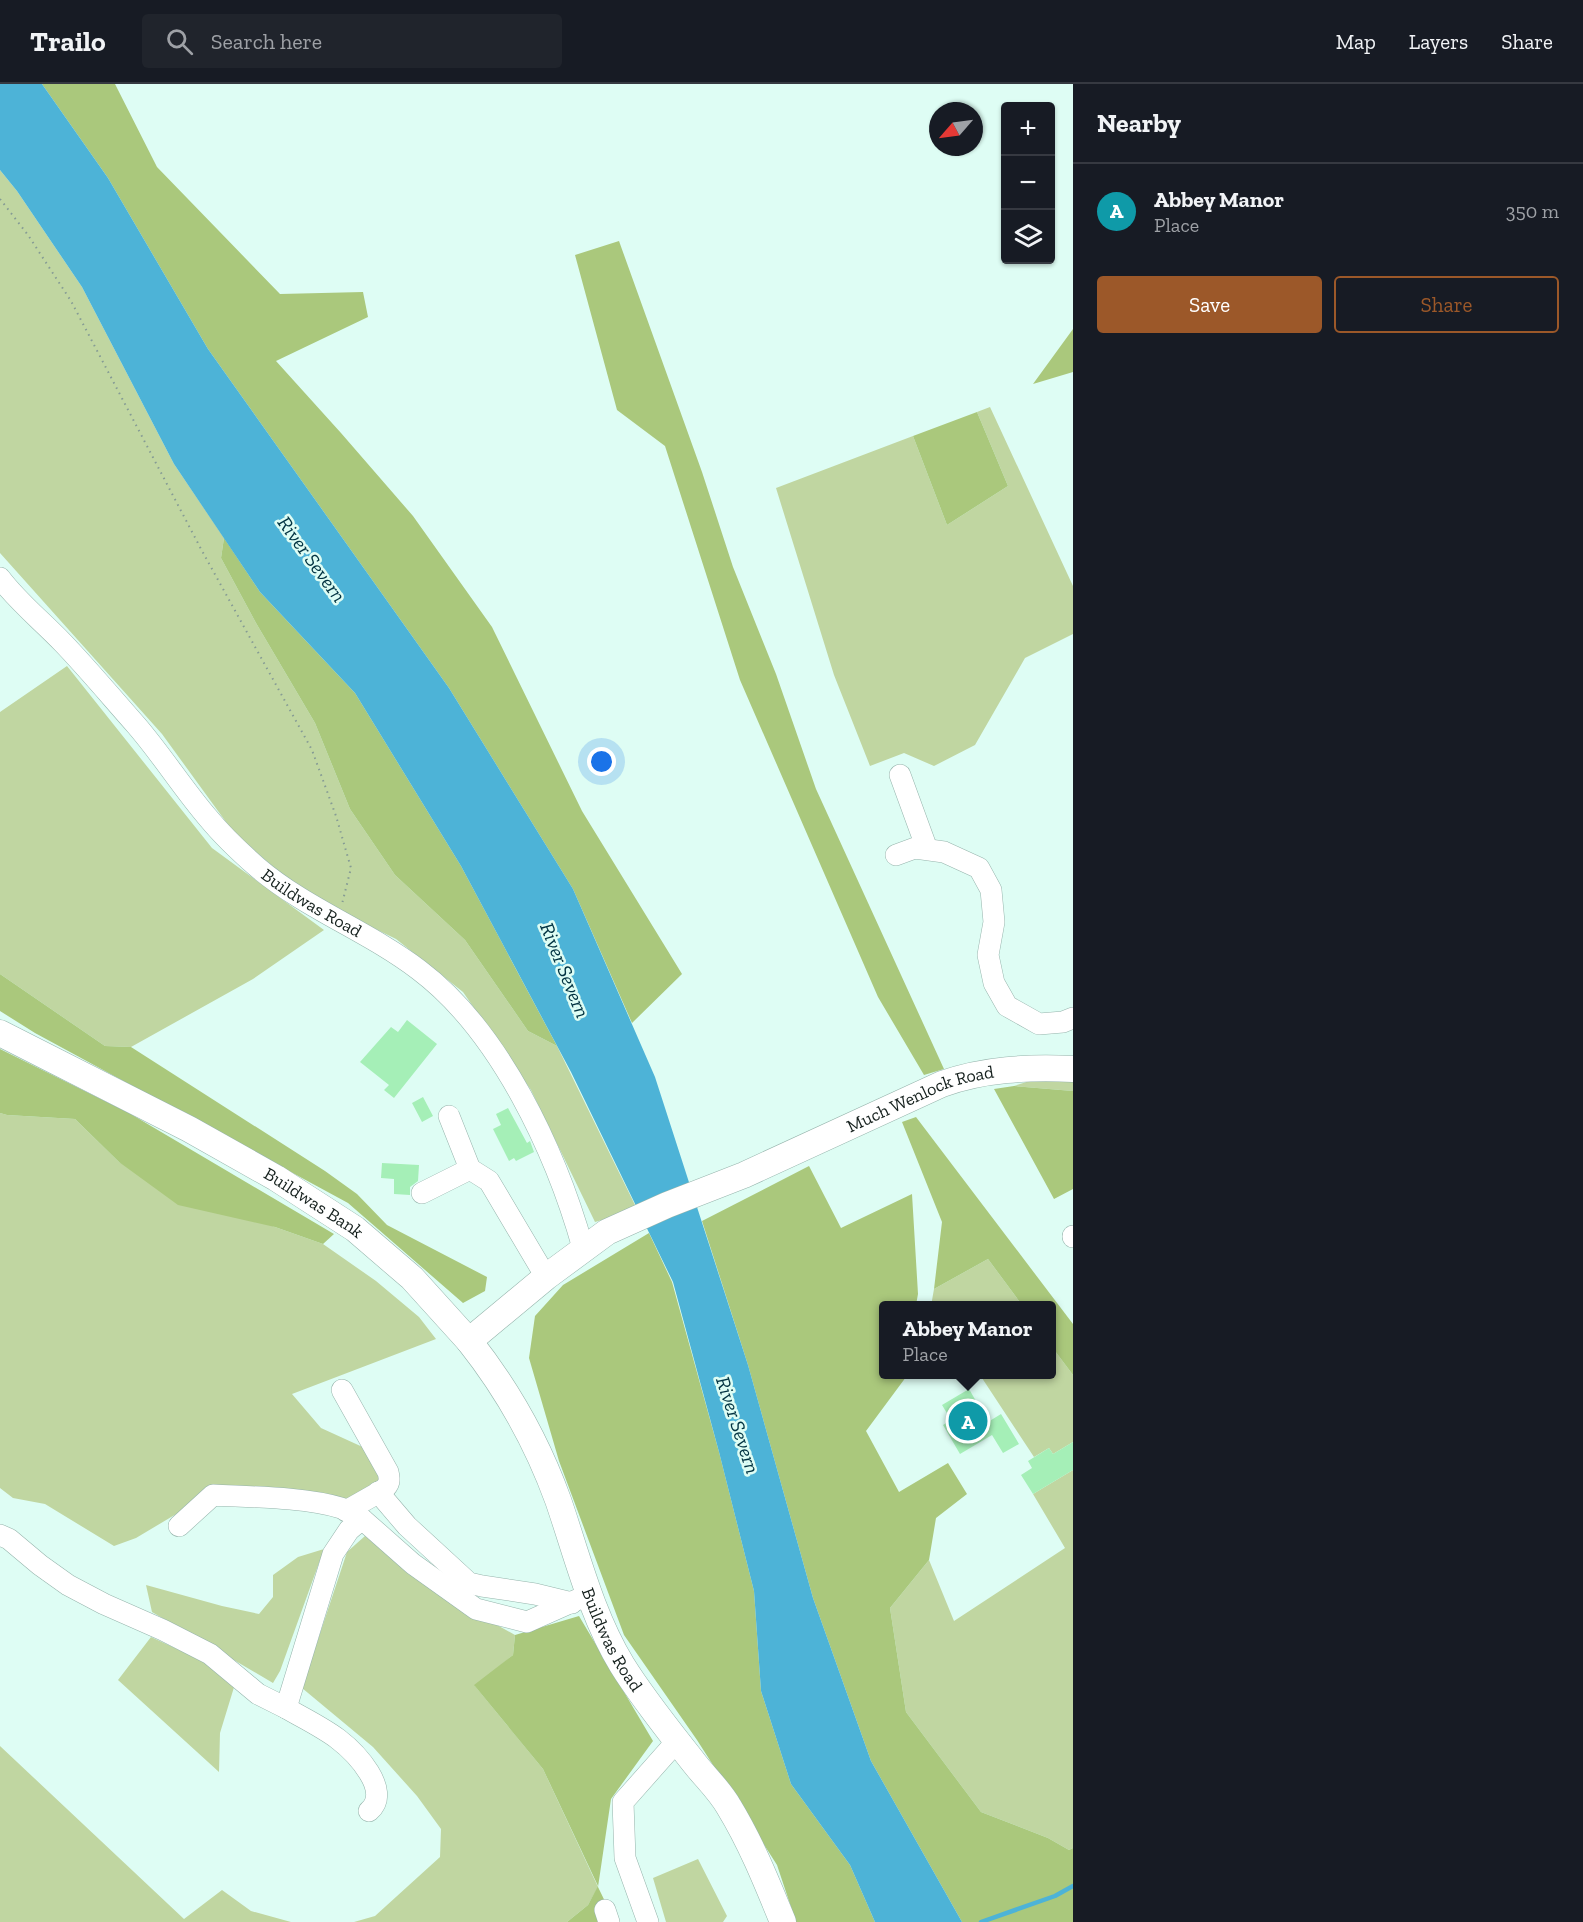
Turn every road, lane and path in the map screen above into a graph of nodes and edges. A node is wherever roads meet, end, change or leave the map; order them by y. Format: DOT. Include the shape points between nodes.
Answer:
graph roads {
  1 [pos="0,199"];
  2 [pos="0,578"];
  3 [pos="900,775"];
  4 [pos="927,849"];
  5 [pos="896,855"];
  6 [pos="334,919"];
  7 [pos="1073,1018"];
  8 [pos="0,1033"];
  9 [pos="1073,1069"];
  10 [pos="449,1116"];
  11 [pos="470,1169"];
  12 [pos="422,1193"];
  13 [pos="583,1248"];
  14 [pos="546,1277"];
  15 [pos="469,1341"];
  16 [pos="342,1390"];
  17 [pos="378,1492"];
  18 [pos="354,1515"];
  19 [pos="179,1526"];
  20 [pos="0,1535"];
  21 [pos="581,1599"];
  22 [pos="286,1708"];
  23 [pos="677,1741"];
  24 [pos="369,1811"];
  25 [pos="777,1919"];
  26 [pos="648,1922"];
  1 -- 6 [label="path" via="71,302 312,750 351,868 345,897"];
  2 -- 6 [label="street, Buildwas Road" via="139,729 208,819 235,847 294,894"];
  3 -- 4 [label="street"];
  4 -- 5 [label="street" via="915,848"];
  4 -- 7 [label="street" via="944,852 979,868 991,890 994,922 988,955 994,983 1007,1006 1039,1024"];
  6 -- 13 [label="street, Buildwas Road" via="419,970 469,1016 488,1040 552,1160"];
  8 -- 15 [label="main road, Buildwas Bank" via="276,1178 355,1229 412,1278"];
  9 -- 13 [label="main road, Much Wenlock Road" via="991,1071 942,1084 744,1176 607,1232"];
  10 -- 11 [label="street"];
  11 -- 12 [label="street"];
  11 -- 14 [label="street" via="489,1181"];
  13 -- 14 [label="main road"];
  14 -- 15 [label="main road"];
  15 -- 21 [label="main road, Buildwas Road" via="531,1436 554,1491"];
  16 -- 17 [label="street" via="388,1472 388,1485"];
  17 -- 18 [label="street"];
  17 -- 21 [label="street" via="407,1526 470,1582"];
  18 -- 19 [label="street" via="309,1503 213,1496"];
  18 -- 21 [label="street" via="476,1609 527,1622"];
  18 -- 22 [label="street" via="333,1554"];
  20 -- 22 [label="street" via="68,1585 210,1654 258,1694"];
  21 -- 23 [label="main road, Buildwas Road"];
  22 -- 24 [label="street" via="338,1739 364,1765 377,1797 376,1806"];
  23 -- 25 [label="main road, Buildwas Road" via="728,1805 764,1873"];
  23 -- 26 [label="street" via="623,1802 625,1858"];
}
